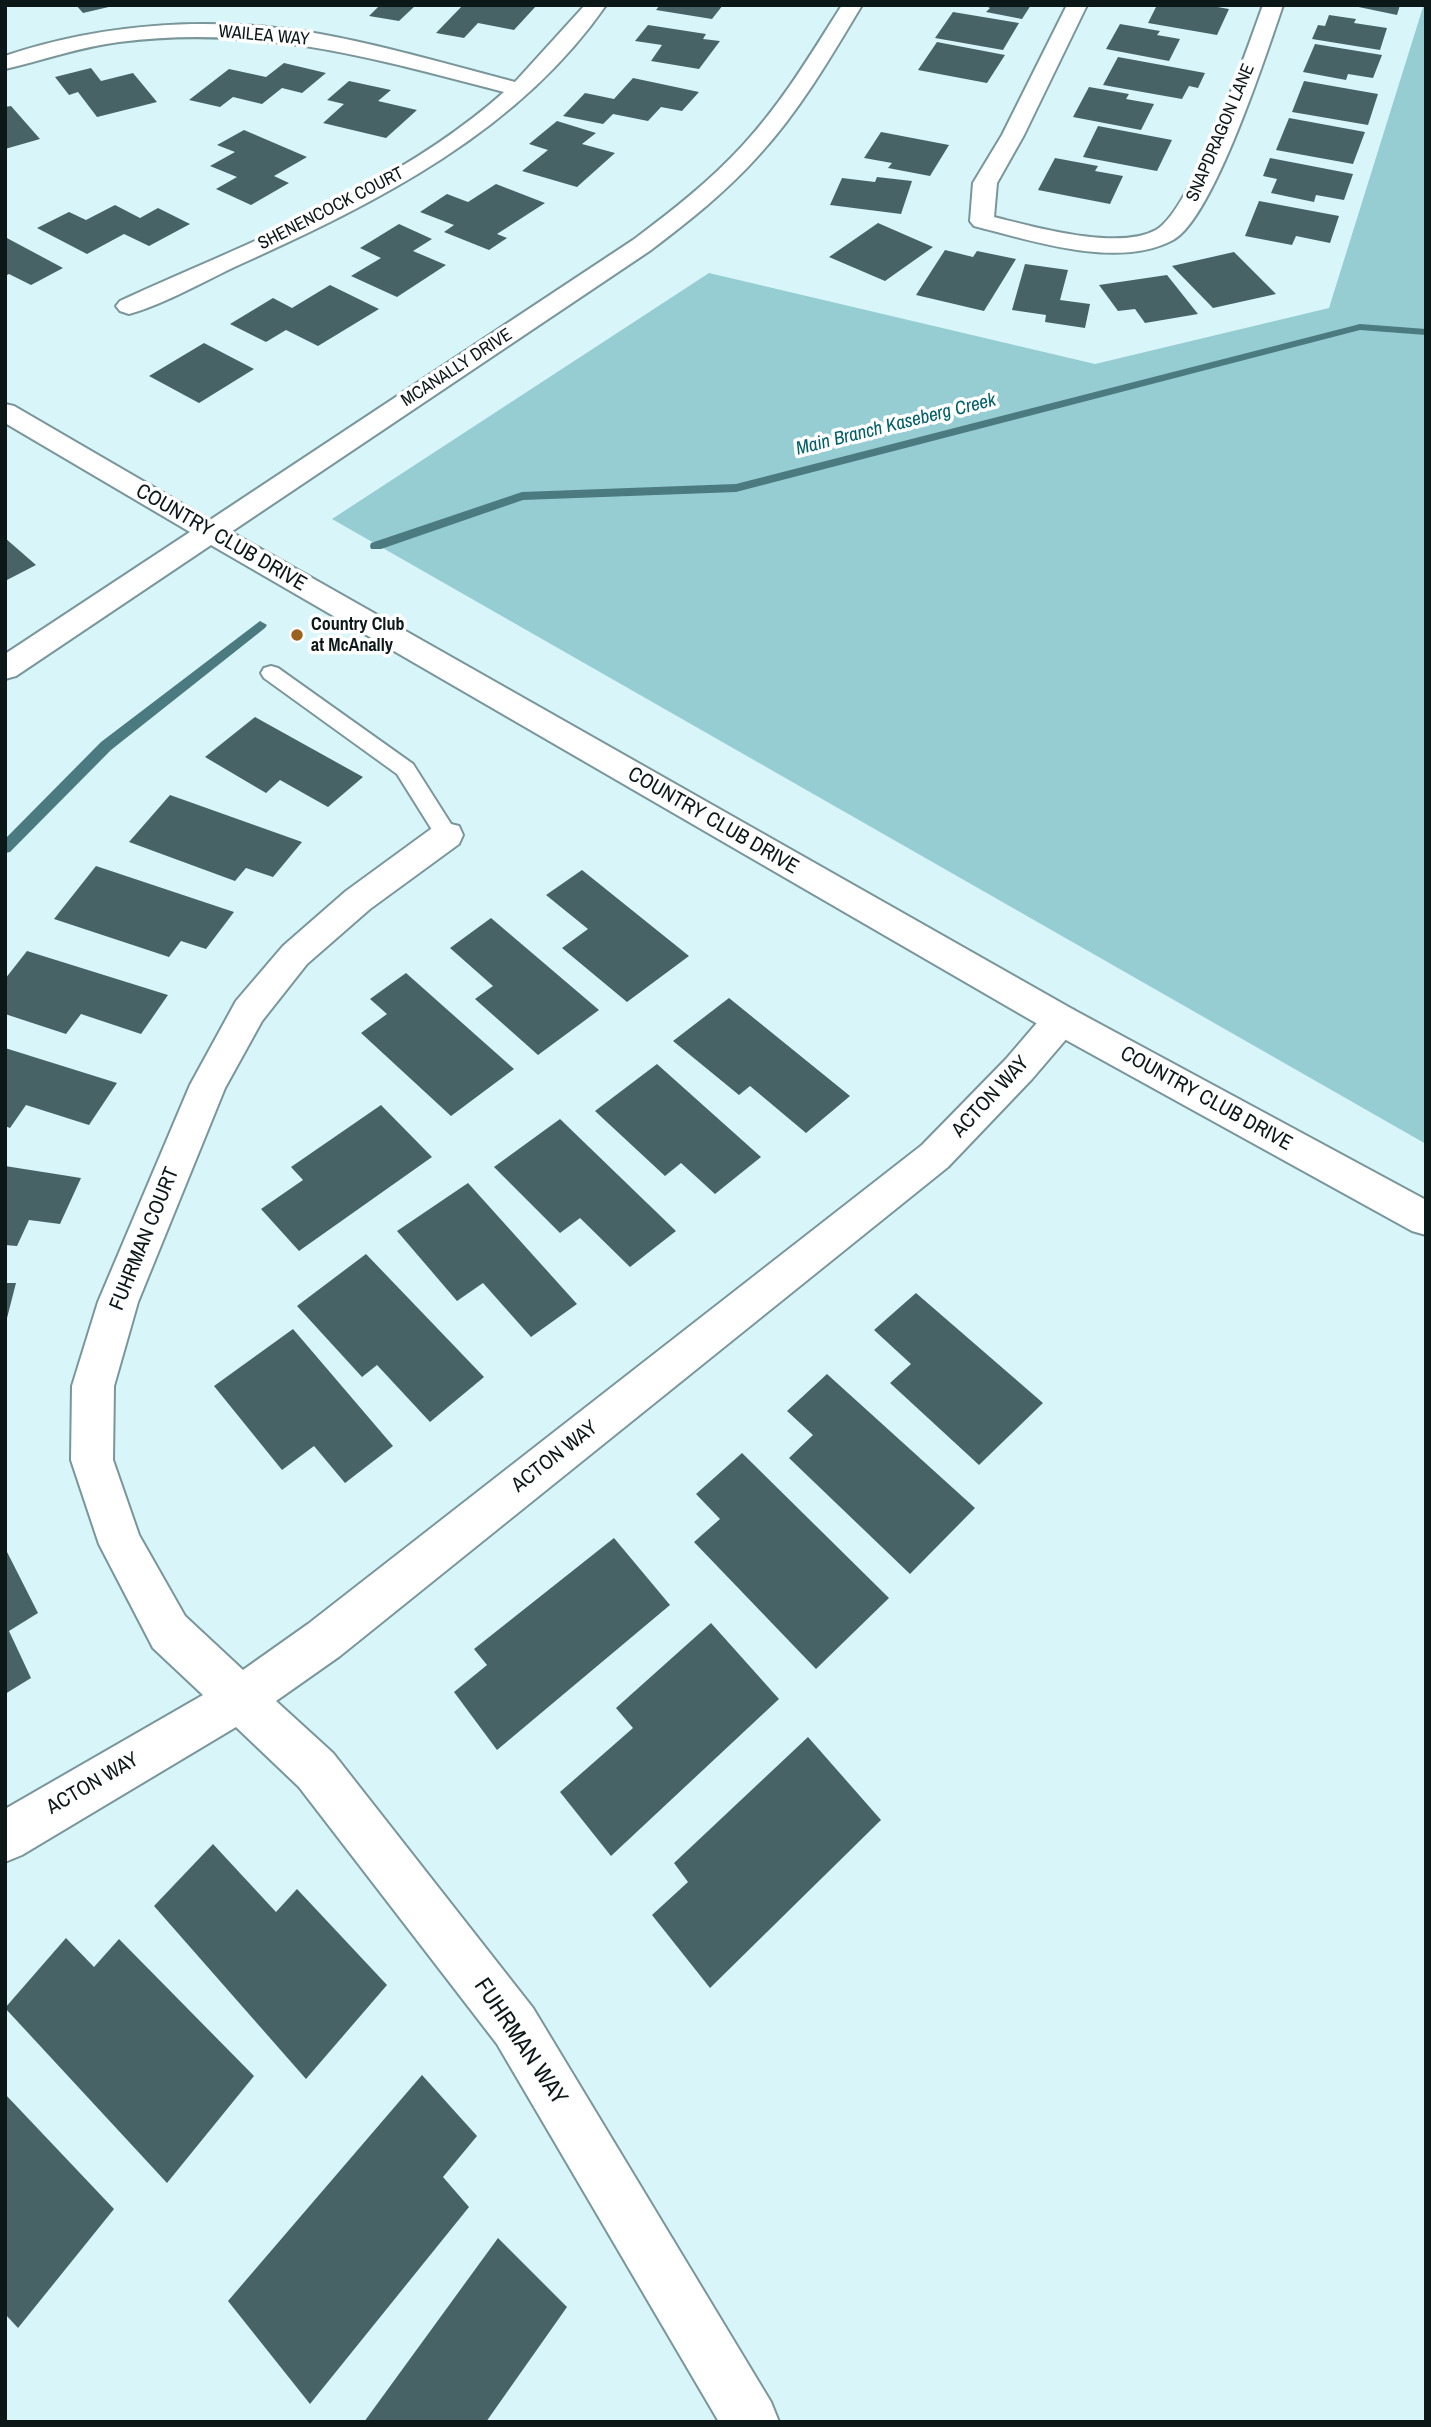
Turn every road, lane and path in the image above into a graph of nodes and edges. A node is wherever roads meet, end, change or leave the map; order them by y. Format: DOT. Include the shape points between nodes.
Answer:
graph roads {
  1 [pos="596,5"];
  2 [pos="852,5"];
  3 [pos="1077,5"];
  4 [pos="1273,5"];
  5 [pos="5,63"];
  6 [pos="520,89"];
  7 [pos="129,306"];
  8 [pos="5,412"];
  9 [pos="210,532"];
  10 [pos="5,669"];
  11 [pos="271,673"];
  12 [pos="447,835"];
  13 [pos="1061,1020"];
  14 [pos="1426,1219"];
  15 [pos="240,1699"];
  16 [pos="5,1838"];
  17 [pos="751,2422"];
  1 -- 6 [label="street, SHENENCOCK COURT"];
  2 -- 9 [label="street, MCANALLY DRIVE" via="765,135 687,212"];
  3 -- 4 [label="street, SNAPDRAGON LANE" via="985,183 982,221 1090,243 1124,243 1168,234 1185,217 1234,110"];
  5 -- 6 [label="street, WAILEA WAY" via="106,38 248,32 329,43"];
  6 -- 7 [label="street, SHENENCOCK COURT" via="444,148 387,183"];
  8 -- 9 [label="street, COUNTRY CLUB DRIVE"];
  9 -- 10 [label="street, MCANALLY DRIVE"];
  9 -- 13 [label="street, COUNTRY CLUB DRIVE"];
  11 -- 12 [label="lane" via="405,769"];
  12 -- 15 [label="street, FUHRMAN COURT" via="358,900 295,955 249,1011 208,1085 118,1302 93,1386 92,1460 121,1545 169,1632"];
  13 -- 14 [label="street, COUNTRY CLUB DRIVE"];
  13 -- 15 [label="street, ACTON WAY" via="935,1156 324,1640"];
  15 -- 16 [label="street, ACTON WAY"];
  15 -- 17 [label="street, FUHRMAN WAY" via="316,1770 515,2026"];
}
